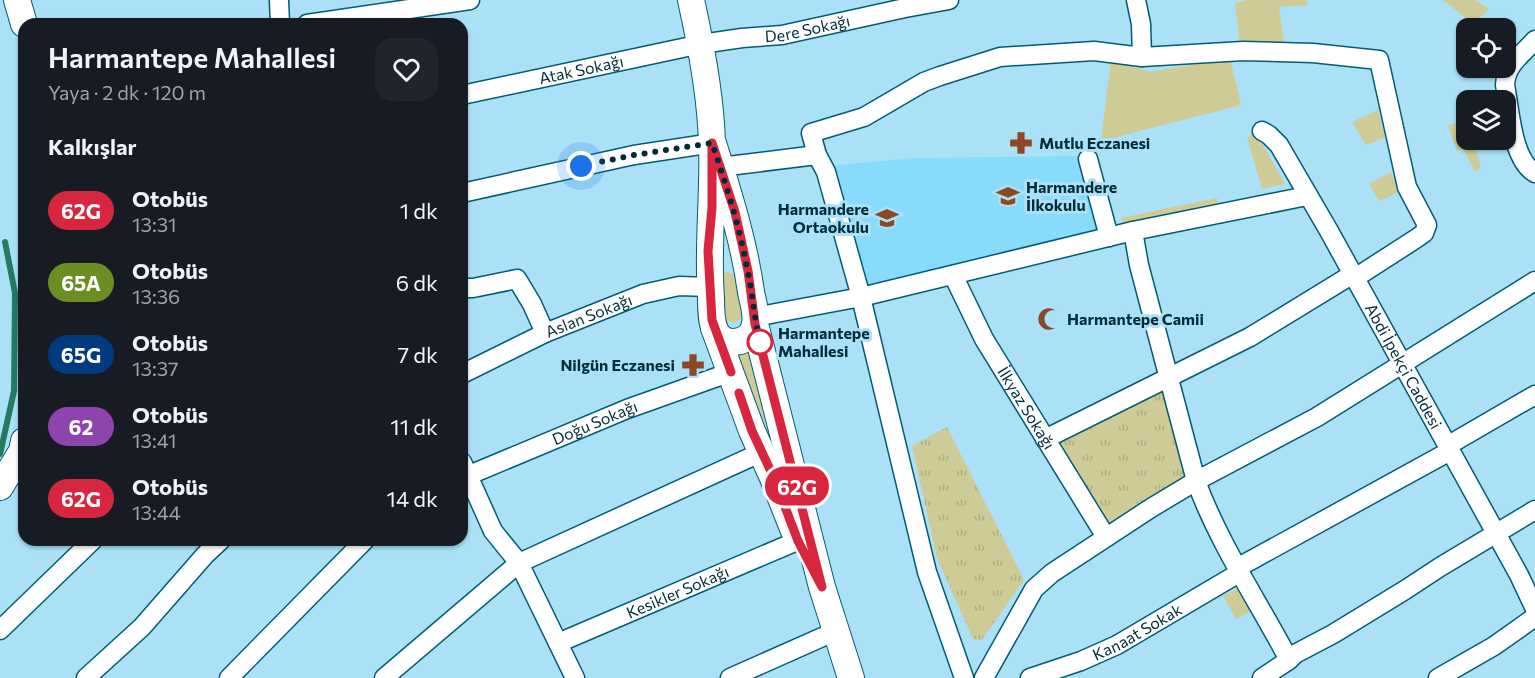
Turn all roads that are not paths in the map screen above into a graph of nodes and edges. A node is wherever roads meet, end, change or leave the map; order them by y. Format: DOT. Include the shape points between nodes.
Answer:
graph roads {
  1 [pos="17,0"];
  2 [pos="279,0"];
  3 [pos="470,0"];
  4 [pos="691,0"];
  5 [pos="949,0"];
  6 [pos="1136,0"];
  7 [pos="22,18"];
  8 [pos="280,18"];
  9 [pos="348,18"];
  10 [pos="1535,40"];
  11 [pos="701,44"];
  12 [pos="1142,57"];
  13 [pos="468,94"];
  14 [pos="1262,131"];
  15 [pos="712,143"];
  16 [pos="817,155"];
  17 [pos="1088,159"];
  18 [pos="720,167"];
  19 [pos="1535,174"];
  20 [pos="468,192"];
  21 [pos="1307,196"];
  22 [pos="1133,231"];
  23 [pos="1109,237"];
  24 [pos="748,271"];
  25 [pos="953,275"];
  26 [pos="1354,276"];
  27 [pos="709,281"];
  28 [pos="1535,281"];
  29 [pos="468,288"];
  30 [pos="861,297"];
  31 [pos="755,321"];
  32 [pos="713,327"];
  33 [pos="545,333"];
  34 [pos="1402,363"];
  35 [pos="468,371"];
  36 [pos="731,372"];
  37 [pos="1168,378"];
  38 [pos="1535,395"];
  39 [pos="1045,439"];
  40 [pos="1449,448"];
  41 [pos="762,452"];
  42 [pos="18,458"];
  43 [pos="468,470"];
  44 [pos="468,480"];
  45 [pos="1196,481"];
  46 [pos="0,487"];
  47 [pos="1535,510"];
  48 [pos="1496,534"];
  49 [pos="1106,537"];
  50 [pos="798,541"];
  51 [pos="87,546"];
  52 [pos="215,546"];
  53 [pos="360,546"];
  54 [pos="519,563"];
  55 [pos="1238,571"];
  56 [pos="822,587"];
  57 [pos="1535,609"];
  58 [pos="1535,617"];
  59 [pos="0,630"];
  60 [pos="836,631"];
  61 [pos="558,643"];
  62 [pos="1289,660"];
  63 [pos="86,678"];
  64 [pos="229,678"];
  65 [pos="384,678"];
  66 [pos="575,678"];
  67 [pos="730,678"];
  68 [pos="851,678"];
  69 [pos="964,678"];
  70 [pos="984,678"];
  71 [pos="1030,678"];
  72 [pos="1262,678"];
  73 [pos="1438,678"];
  1 -- 7 [label="main road"];
  2 -- 8 [label="street"];
  3 -- 9 [label="street"];
  4 -- 11 [label="main road"];
  5 -- 11 [label="street, Dere Sokağı" via="782,35"];
  6 -- 12 [label="street"];
  10 -- 19 [label="street" via="1512,62 1505,85 1517,148 1525,166"];
  11 -- 13 [label="street, Atak Sokağı"];
  11 -- 15 [label="main road"];
  12 -- 16 [label="street" via="1094,51 1000,57 924,82 864,117 811,133"];
  12 -- 26 [label="street" via="1243,51 1379,60 1407,187 1427,225 1417,238"];
  14 -- 21 [label="street, Abdi İpekçi Caddesi" via="1279,145"];
  15 -- 18 [label="main road"];
  15 -- 20 [label="street" via="634,155"];
  15 -- 27 [label="main road"];
  16 -- 18 [label="street"];
  16 -- 30 [label="street" via="826,172"];
  17 -- 23 [label="street"];
  18 -- 24 [label="main road"];
  21 -- 22 [label="street"];
  21 -- 26 [label="street, Abdi İpekçi Caddesi"];
  22 -- 23 [label="street"];
  22 -- 37 [label="street"];
  23 -- 25 [label="street"];
  24 -- 27 [label="main road" via="731,260 717,263"];
  24 -- 31 [label="main road"];
  25 -- 30 [label="street"];
  25 -- 39 [label="street, İlkyaz Sokağı" via="984,339"];
  26 -- 34 [label="street, Abdi İpekçi Caddesi"];
  26 -- 37 [label="street" via="1250,337"];
  27 -- 32 [label="main road"];
  27 -- 33 [label="street, Aslan Sokağı" via="643,294"];
  28 -- 34 [label="street"];
  29 -- 33 [label="street, Aslan Sokağı" via="517,279"];
  30 -- 31 [label="street"];
  30 -- 69 [label="street" via="927,572"];
  31 -- 32 [label="main road" via="748,337 735,342 722,339"];
  31 -- 56 [label="main road"];
  32 -- 36 [label="main road"];
  33 -- 35 [label="street"];
  34 -- 40 [label="street, Abdi İpekçi Caddesi"];
  34 -- 45 [label="street" via="1317,417"];
  36 -- 41 [label="main road"];
  36 -- 43 [label="street, Doğu Sokağı"];
  37 -- 39 [label="street"];
  37 -- 45 [label="street"];
  38 -- 40 [label="street, Kanaat Sokak"];
  39 -- 49 [label="street, İlkyaz Sokağı"];
  40 -- 48 [label="street, Abdi İpekçi Caddesi"];
  40 -- 55 [label="street, Kanaat Sokak"];
  41 -- 50 [label="main road"];
  41 -- 54 [label="street"];
  42 -- 46 [label="main road"];
  44 -- 54 [label="street" via="493,531"];
  45 -- 49 [label="street"];
  45 -- 55 [label="street"];
  47 -- 48 [label="street"];
  48 -- 57 [label="street, Abdi İpekçi Caddesi"];
  48 -- 62 [label="street"];
  49 -- 70 [label="street" via="1034,589"];
  50 -- 56 [label="main road"];
  50 -- 61 [label="street, Kesikler Sokağı"];
  51 -- 59 [label="street"];
  52 -- 63 [label="street" via="142,627"];
  53 -- 64 [label="street"];
  54 -- 61 [label="street"];
  54 -- 65 [label="street"];
  55 -- 62 [label="street"];
  55 -- 71 [label="street, Kanaat Sokak" via="1117,645"];
  56 -- 60 [label="main road"];
  58 -- 73 [label="street"];
  60 -- 67 [label="street"];
  60 -- 68 [label="main road"];
  61 -- 66 [label="street"];
  62 -- 72 [label="street"];
}
